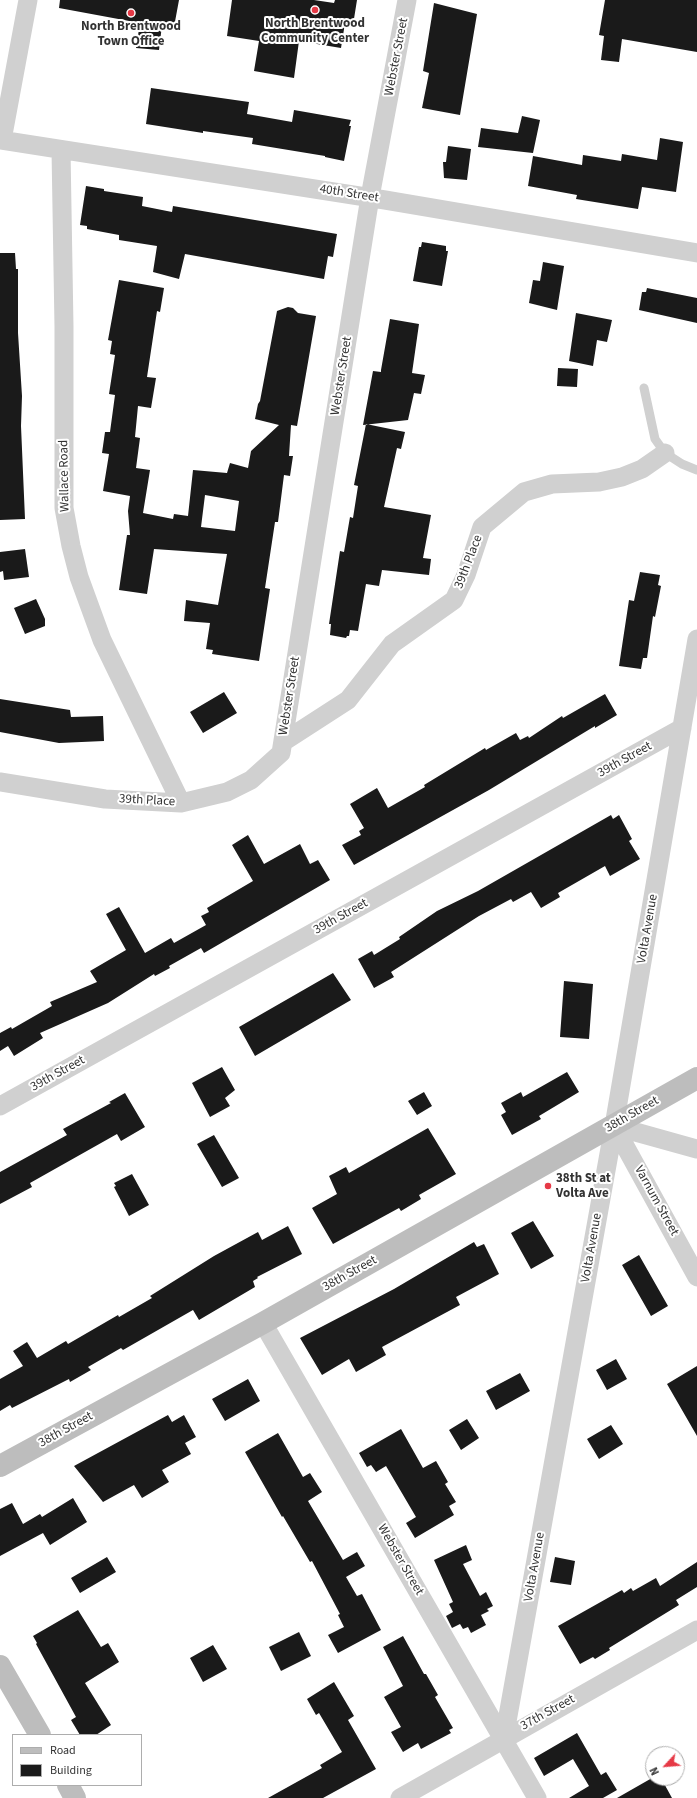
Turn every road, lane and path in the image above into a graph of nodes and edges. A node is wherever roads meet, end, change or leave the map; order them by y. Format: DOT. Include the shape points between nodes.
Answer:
graph roads {
  1 [pos="28,0"];
  2 [pos="407,0"];
  3 [pos="1,140"];
  4 [pos="61,150"];
  5 [pos="370,198"];
  6 [pos="697,253"];
  7 [pos="644,388"];
  8 [pos="665,453"];
  9 [pos="697,470"];
  10 [pos="697,639"];
  11 [pos="682,728"];
  12 [pos="282,748"];
  13 [pos="0,782"];
  14 [pos="181,804"];
  15 [pos="697,1078"];
  16 [pos="0,1106"];
  17 [pos="614,1126"];
  18 [pos="697,1149"];
  19 [pos="697,1277"];
  20 [pos="263,1323"];
  21 [pos="0,1466"];
  22 [pos="697,1630"];
  23 [pos="0,1666"];
  24 [pos="39,1734"];
  25 [pos="504,1738"];
  26 [pos="69,1786"];
  27 [pos="75,1798"];
  28 [pos="400,1798"];
  29 [pos="537,1798"];
  1 -- 3 [label="street"];
  2 -- 5 [label="street, Webster Street"];
  3 -- 4 [label="street, 40th Street"];
  4 -- 5 [label="street, 40th Street"];
  4 -- 14 [label="street, Wallace Road" via="64,508 79,577 102,640"];
  5 -- 6 [label="street, 40th Street"];
  5 -- 12 [label="street, Webster Street"];
  7 -- 8 [label="lane" via="655,439"];
  8 -- 9 [label="lane"];
  8 -- 12 [label="street, 39th Place" via="642,469 622,477 599,482 552,484 524,492 482,527 466,575 454,600 392,644 348,700"];
  10 -- 11 [label="street, Volta Avenue"];
  11 -- 16 [label="street, 39th Street"];
  11 -- 17 [label="street, Volta Avenue"];
  12 -- 14 [label="street, 39th Place" via="251,780 227,792"];
  13 -- 14 [label="street, 39th Place" via="105,799"];
  15 -- 17 [label="main road, 38th Street"];
  17 -- 18 [label="street"];
  17 -- 19 [label="street, Varnum Street"];
  17 -- 20 [label="main road, 38th Street"];
  17 -- 25 [label="street, Volta Avenue"];
  20 -- 21 [label="main road, 38th Street"];
  20 -- 25 [label="street, Webster Street"];
  22 -- 25 [label="street, 37th Street"];
  23 -- 24 [label="main road"];
  25 -- 28 [label="street, 37th Street"];
  25 -- 29 [label="street, Webster Street"];
  26 -- 27 [label="main road"];
}
